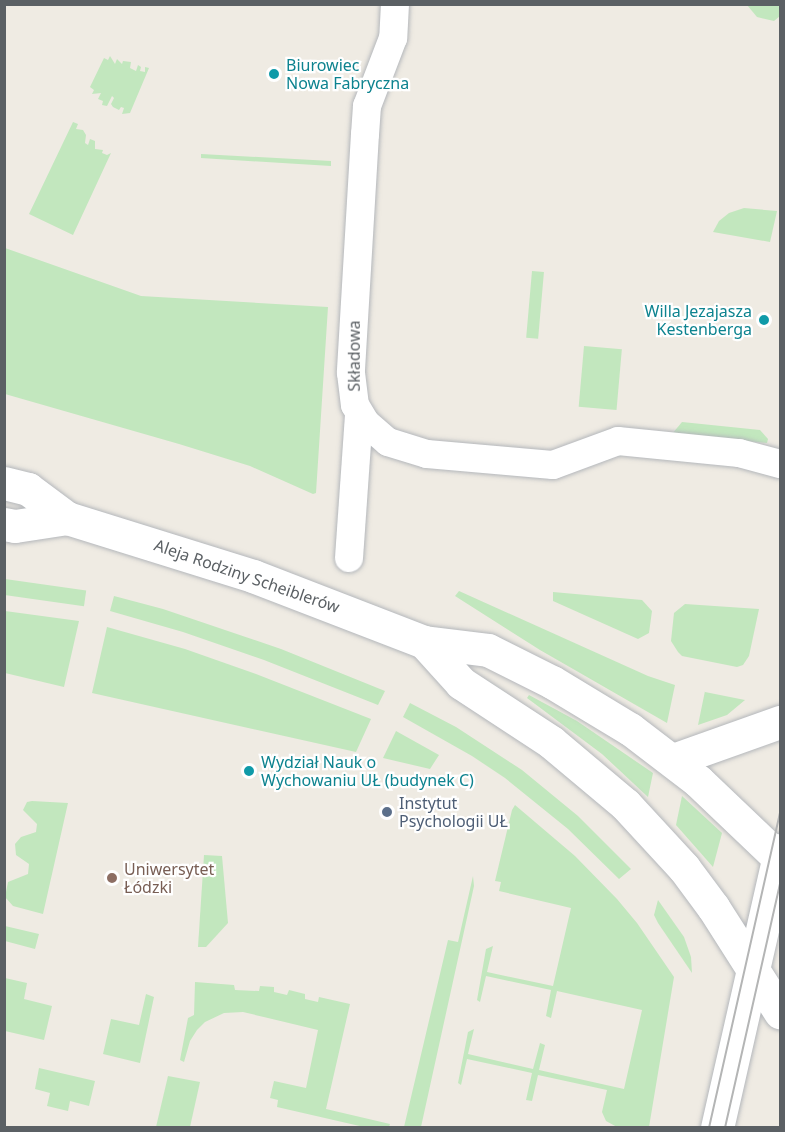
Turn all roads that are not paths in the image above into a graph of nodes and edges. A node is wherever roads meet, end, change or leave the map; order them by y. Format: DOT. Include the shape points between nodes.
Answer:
graph roads {
  1 [pos="395,4"];
  2 [pos="359,414"];
  3 [pos="780,464"];
  4 [pos="4,483"];
  5 [pos="67,518"];
  6 [pos="4,524"];
  7 [pos="349,558"];
  8 [pos="424,642"];
  9 [pos="780,722"];
  10 [pos="673,760"];
  11 [pos="780,855"];
  12 [pos="752,968"];
  13 [pos="780,1012"];
  14 [pos="717,1128"];
  1 -- 2 [label="street, Składowa" via="393,38 367,105 351,373"];
  2 -- 3 [label="street, Składowa" via="388,442 427,454 553,465 618,441 739,453"];
  2 -- 7 [label="street"];
  4 -- 5 [label="main road, Aleja Rodziny Scheiblerów" via="28,489"];
  5 -- 6 [label="main road, Aleja Rodziny Scheiblerów" via="15,526"];
  5 -- 8 [label="main road, Aleja Rodziny Scheiblerów" via="253,576"];
  8 -- 10 [label="main road, Aleja Rodziny Scheiblerów" via="488,650 597,708"];
  8 -- 12 [label="main road, Aleja Rodziny Scheiblerów" via="461,684 551,742 625,804 684,868"];
  9 -- 10 [label="main road"];
  10 -- 11 [label="main road, Aleja Rodziny Scheiblerów"];
  11 -- 12 [label="main road"];
  12 -- 13 [label="main road, Aleja Rodziny Scheiblerów"];
  12 -- 14 [label="main road"];
}
